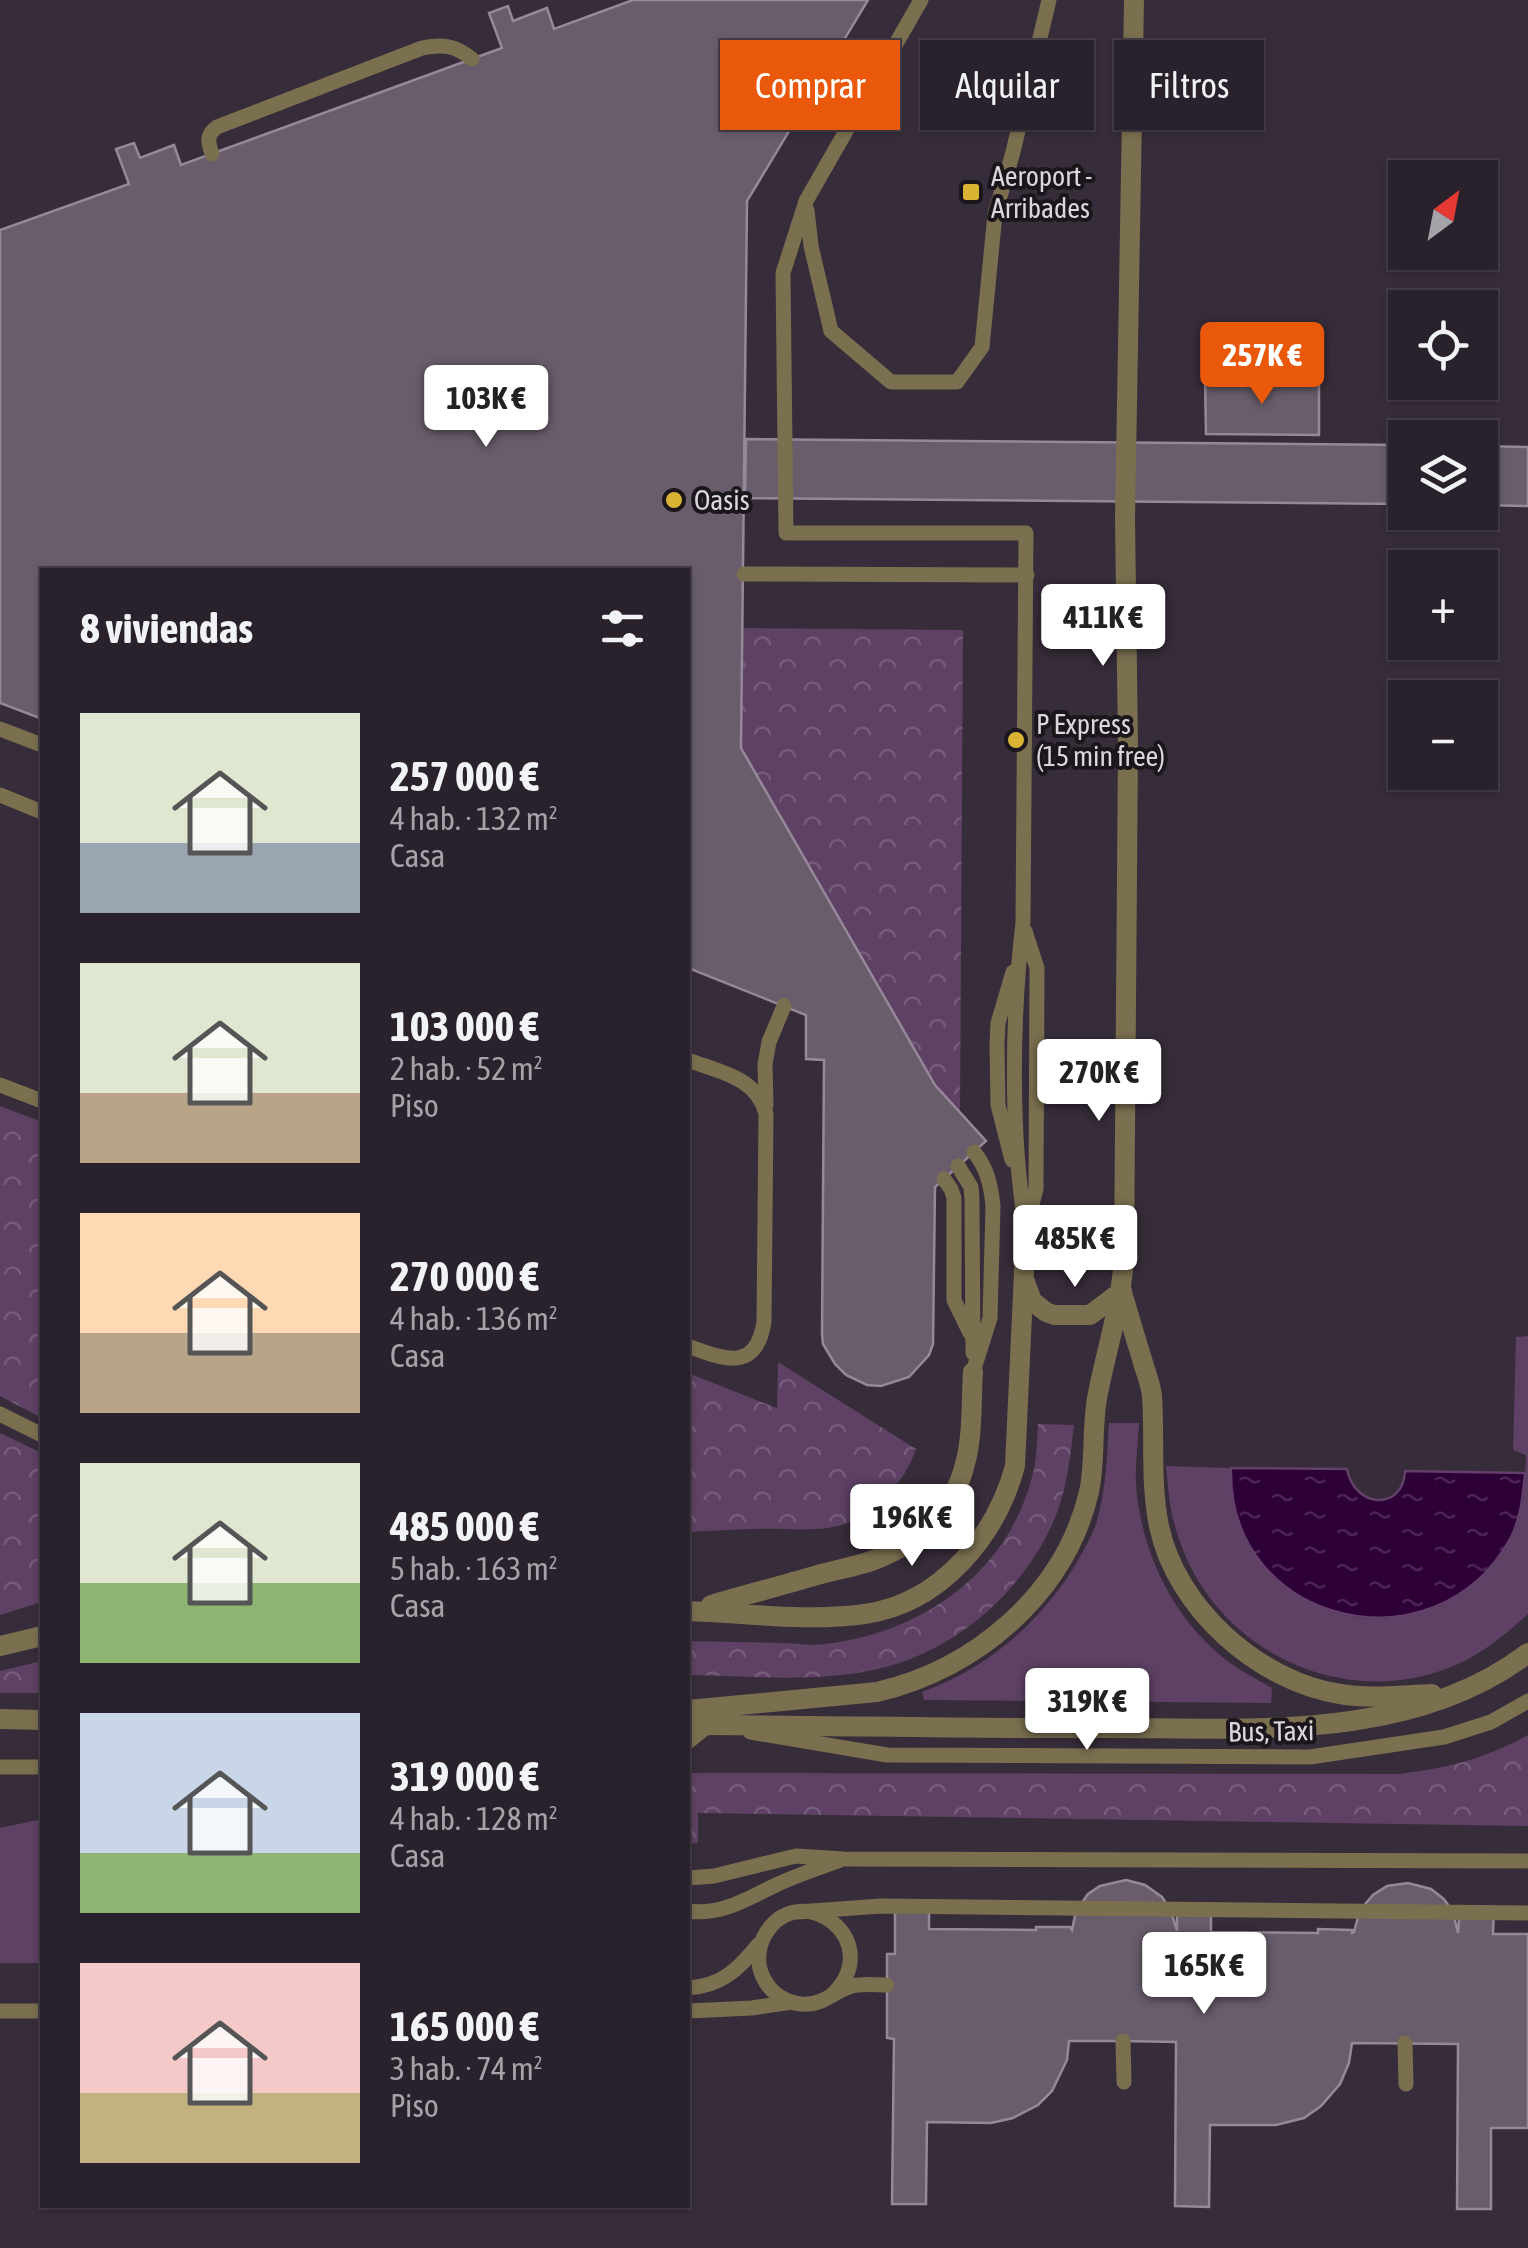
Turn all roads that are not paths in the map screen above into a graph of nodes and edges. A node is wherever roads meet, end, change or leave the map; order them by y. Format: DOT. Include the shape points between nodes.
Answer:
graph roads {
  1 [pos="921,0"];
  2 [pos="1049,0"];
  3 [pos="1134,0"];
  4 [pos="472,59"];
  5 [pos="212,154"];
  6 [pos="806,201"];
  7 [pos="744,574"];
  8 [pos="1027,575"];
  9 [pos="0,729"];
  10 [pos="40,745"];
  11 [pos="0,795"];
  12 [pos="40,811"];
  13 [pos="1023,922"];
  14 [pos="784,1006"];
  15 [pos="690,1061"];
  16 [pos="0,1085"];
  17 [pos="40,1095"];
  18 [pos="766,1114"];
  19 [pos="974,1152"];
  20 [pos="958,1166"];
  21 [pos="944,1180"];
  22 [pos="1026,1229"];
  23 [pos="1024,1278"];
  24 [pos="1122,1291"];
  25 [pos="974,1342"];
  26 [pos="690,1347"];
  27 [pos="973,1372"];
  28 [pos="0,1414"];
  29 [pos="40,1434"];
  30 [pos="690,1611"];
  31 [pos="690,1611"];
  32 [pos="39,1636"];
  33 [pos="0,1646"];
  34 [pos="1528,1653"];
  35 [pos="1453,1694"];
  36 [pos="1528,1701"];
  37 [pos="690,1710"];
  38 [pos="0,1719"];
  39 [pos="40,1720"];
  40 [pos="698,1725"];
  41 [pos="0,1767"];
  42 [pos="40,1768"];
  43 [pos="844,1858"];
  44 [pos="1528,1861"];
  45 [pos="690,1878"];
  46 [pos="690,1911"];
  47 [pos="798,1912"];
  48 [pos="1528,1913"];
  49 [pos="761,1942"];
  50 [pos="887,1985"];
  51 [pos="690,1988"];
  52 [pos="832,1995"];
  53 [pos="792,2002"];
  54 [pos="0,2011"];
  55 [pos="40,2011"];
  56 [pos="690,2012"];
  57 [pos="1123,2041"];
  58 [pos="1405,2044"];
  59 [pos="1124,2082"];
  60 [pos="1406,2084"];
  1 -- 6 [label="lane"];
  2 -- 6 [label="lane" via="994,214 982,347 957,382 891,382 831,330"];
  3 -- 24 [label="street"];
  4 -- 5 [label="lane" via="442,44 422,48 217,127 208,140"];
  6 -- 8 [label="lane" via="783,273 786,533 1026,533"];
  7 -- 8 [label="lane"];
  8 -- 13 [label="lane"];
  9 -- 10 [label="lane"];
  11 -- 12 [label="lane"];
  13 -- 22 [label="lane" via="1016,1059"];
  13 -- 22 [label="lane" via="1036,968 1036,1189"];
  14 -- 18 [label="lane" via="765,1064"];
  15 -- 18 [label="lane" via="750,1086"];
  16 -- 17 [label="lane"];
  18 -- 26 [label="lane" via="763,1331 750,1354 733,1360"];
  19 -- 27 [label="lane" via="992,1189 992,1206 990,1318"];
  20 -- 25 [label="lane" via="972,1200"];
  21 -- 25 [label="lane" via="954,1198 954,1300"];
  22 -- 23 [label="street"];
  23 -- 24 [label="street" via="1032,1301 1054,1315 1090,1315"];
  23 -- 31 [label="street" via="1015,1466 995,1518 963,1561 916,1596 866,1614"];
  24 -- 35 [label="street" via="1152,1392 1151,1465 1160,1531 1176,1572 1220,1632 1274,1672 1338,1694"];
  24 -- 37 [label="street" via="1097,1398 1088,1492 1062,1558 1007,1626 964,1658 901,1686"];
  25 -- 27 [label="lane"];
  27 -- 30 [label="street" via="965,1466 945,1506 916,1539 870,1562"];
  28 -- 29 [label="lane"];
  32 -- 33 [label="street"];
  34 -- 35 [label="street"];
  35 -- 40 [label="street" via="1402,1712 1304,1726"];
  36 -- 40 [label="lane, Bus, Taxi" via="1444,1738 1310,1758 887,1755"];
  38 -- 39 [label="street"];
  41 -- 42 [label="lane"];
  43 -- 44 [label="lane"];
  43 -- 45 [label="lane" via="796,1856"];
  43 -- 46 [label="lane" via="730,1908"];
  47 -- 48 [label="lane" via="881,1906"];
  47 -- 49 [label="lane" via="782,1917"];
  47 -- 52 [label="lane" via="830,1919 849,1944 849,1972"];
  49 -- 51 [label="lane" via="724,1980"];
  49 -- 53 [label="lane" via="761,1974"];
  50 -- 52 [label="lane" via="848,1987"];
  52 -- 53 [label="lane"];
  53 -- 56 [label="lane"];
  54 -- 55 [label="lane"];
  57 -- 59 [label="lane"];
  58 -- 60 [label="lane"];
}
